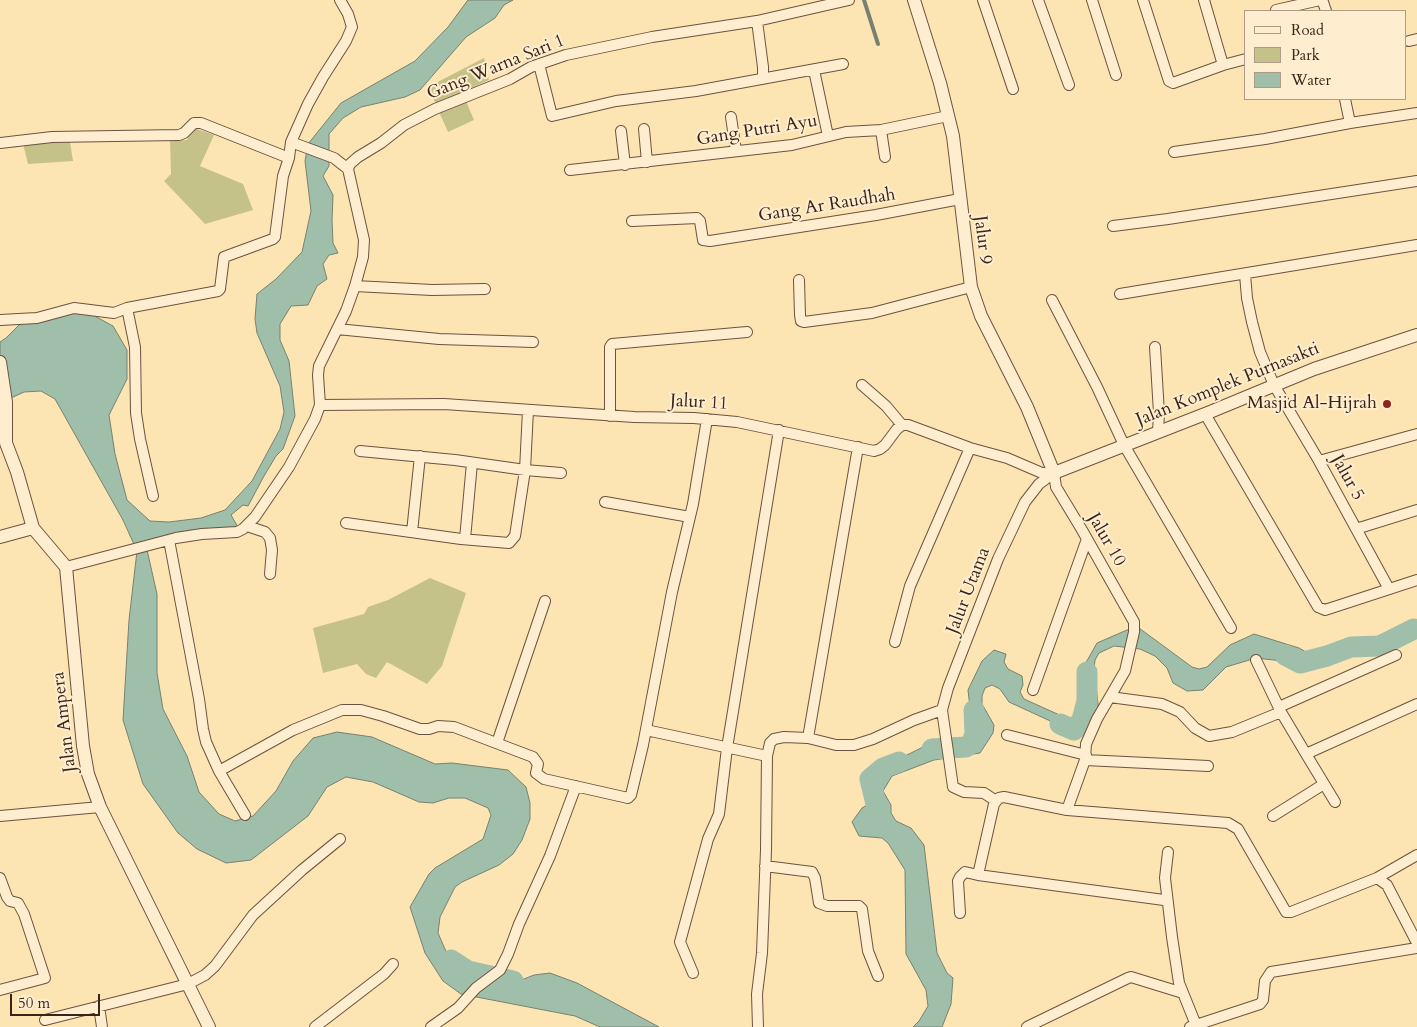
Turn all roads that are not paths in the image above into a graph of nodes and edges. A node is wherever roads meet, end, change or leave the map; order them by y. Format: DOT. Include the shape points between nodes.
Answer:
graph roads {
  1 [pos="340,0"];
  2 [pos="849,0"];
  3 [pos="914,0"];
  4 [pos="983,0"];
  5 [pos="1038,0"];
  6 [pos="1092,0"];
  7 [pos="1143,0"];
  8 [pos="1204,0"];
  9 [pos="1275,7"];
  10 [pos="1326,10"];
  11 [pos="757,21"];
  12 [pos="1244,60"];
  13 [pos="539,64"];
  14 [pos="843,64"];
  15 [pos="1223,65"];
  16 [pos="814,70"];
  17 [pos="1116,75"];
  18 [pos="762,79"];
  19 [pos="1069,84"];
  20 [pos="1013,89"];
  21 [pos="1345,100"];
  22 [pos="1417,113"];
  23 [pos="948,116"];
  24 [pos="731,117"];
  25 [pos="1350,123"];
  26 [pos="644,129"];
  27 [pos="881,130"];
  28 [pos="621,131"];
  29 [pos="828,136"];
  30 [pos="293,142"];
  31 [pos="0,143"];
  32 [pos="736,152"];
  33 [pos="1174,152"];
  34 [pos="885,157"];
  35 [pos="289,158"];
  36 [pos="647,162"];
  37 [pos="625,165"];
  38 [pos="348,169"];
  39 [pos="570,170"];
  40 [pos="1417,180"];
  41 [pos="960,199"];
  42 [pos="632,221"];
  43 [pos="1113,226"];
  44 [pos="1417,245"];
  45 [pos="1245,274"];
  46 [pos="799,280"];
  47 [pos="355,286"];
  48 [pos="971,287"];
  49 [pos="485,289"];
  50 [pos="1120,294"];
  51 [pos="1052,300"];
  52 [pos="127,308"];
  53 [pos="0,320"];
  54 [pos="337,329"];
  55 [pos="747,332"];
  56 [pos="1417,335"];
  57 [pos="533,342"];
  58 [pos="1155,347"];
  59 [pos="0,362"];
  60 [pos="862,385"];
  61 [pos="1274,385"];
  62 [pos="320,405"];
  63 [pos="528,410"];
  64 [pos="1205,414"];
  65 [pos="610,416"];
  66 [pos="706,419"];
  67 [pos="902,425"];
  68 [pos="779,430"];
  69 [pos="1158,432"];
  70 [pos="1417,434"];
  71 [pos="1124,445"];
  72 [pos="858,447"];
  73 [pos="970,448"];
  74 [pos="360,450"];
  75 [pos="420,456"];
  76 [pos="1319,462"];
  77 [pos="472,463"];
  78 [pos="524,470"];
  79 [pos="560,473"];
  80 [pos="1054,473"];
  81 [pos="153,496"];
  82 [pos="605,502"];
  83 [pos="1417,510"];
  84 [pos="690,517"];
  85 [pos="346,523"];
  86 [pos="247,526"];
  87 [pos="33,528"];
  88 [pos="1356,529"];
  89 [pos="412,532"];
  90 [pos="0,537"];
  91 [pos="465,539"];
  92 [pos="1087,539"];
  93 [pos="164,541"];
  94 [pos="66,567"];
  95 [pos="270,574"];
  96 [pos="1417,580"];
  97 [pos="1389,589"];
  98 [pos="545,601"];
  99 [pos="1231,628"];
  100 [pos="895,642"];
  101 [pos="1396,655"];
  102 [pos="1256,660"];
  103 [pos="1033,690"];
  104 [pos="1110,697"];
  105 [pos="1417,704"];
  106 [pos="1280,709"];
  107 [pos="942,710"];
  108 [pos="646,730"];
  109 [pos="1007,735"];
  110 [pos="808,738"];
  111 [pos="496,743"];
  112 [pos="727,748"];
  113 [pos="1306,754"];
  114 [pos="767,756"];
  115 [pos="1086,758"];
  116 [pos="1208,766"];
  117 [pos="219,771"];
  118 [pos="1324,784"];
  119 [pos="576,786"];
  120 [pos="996,801"];
  121 [pos="1335,802"];
  122 [pos="100,808"];
  123 [pos="1067,810"];
  124 [pos="245,815"];
  125 [pos="0,816"];
  126 [pos="1273,816"];
  127 [pos="340,839"];
  128 [pos="1168,852"];
  129 [pos="1417,855"];
  130 [pos="765,866"];
  131 [pos="978,875"];
  132 [pos="0,878"];
  133 [pos="1377,878"];
  134 [pos="1164,900"];
  135 [pos="960,913"];
  136 [pos="1417,943"];
  137 [pos="1417,948"];
  138 [pos="393,964"];
  139 [pos="692,973"];
  140 [pos="878,976"];
  141 [pos="188,984"];
  142 [pos="0,990"];
  143 [pos="1183,992"];
  144 [pos="100,1006"];
  145 [pos="46,1020"];
  146 [pos="1193,1026"];
  147 [pos="102,1027"];
  148 [pos="209,1027"];
  149 [pos="315,1027"];
  150 [pos="431,1027"];
  151 [pos="758,1027"];
  152 [pos="1027,1027"];
  1 -- 30 [label="street" via="352,28 319,84"];
  2 -- 11 [label="street, Gang Warna Sari 1"];
  3 -- 23 [label="street, Jalur 9"];
  4 -- 20 [label="street"];
  5 -- 19 [label="street"];
  6 -- 17 [label="street"];
  7 -- 15 [label="street" via="1169,81 1173,84"];
  8 -- 15 [label="street"];
  9 -- 10 [label="street" via="1320,0"];
  11 -- 13 [label="street, Gang Warna Sari 1" via="652,37"];
  11 -- 18 [label="street" via="764,66"];
  12 -- 15 [label="street"];
  13 -- 18 [label="street" via="552,116 616,101"];
  13 -- 38 [label="street, Gang Warna Sari 1" via="404,125 358,157"];
  14 -- 16 [label="street"];
  16 -- 18 [label="street"];
  16 -- 29 [label="street"];
  21 -- 25 [label="street"];
  22 -- 25 [label="street"];
  23 -- 27 [label="street, Gang Putri Ayu"];
  23 -- 41 [label="street, Jalur 9"];
  24 -- 32 [label="street"];
  25 -- 33 [label="street"];
  26 -- 36 [label="street"];
  27 -- 29 [label="street, Gang Putri Ayu"];
  27 -- 34 [label="street"];
  28 -- 37 [label="street"];
  29 -- 32 [label="street, Gang Putri Ayu" via="792,145"];
  30 -- 35 [label="street"];
  30 -- 38 [label="street" via="334,158"];
  31 -- 35 [label="street" via="52,137 179,135 194,123 201,123"];
  32 -- 36 [label="street, Gang Putri Ayu"];
  35 -- 52 [label="street" via="283,176 275,237 224,257 220,290"];
  36 -- 37 [label="street, Gang Putri Ayu"];
  37 -- 39 [label="street, Gang Putri Ayu"];
  38 -- 47 [label="street" via="364,240"];
  40 -- 43 [label="street"];
  41 -- 42 [label="street, Gang Ar Raudhah" via="715,241 704,241 697,218"];
  41 -- 48 [label="street, Jalur 9"];
  44 -- 45 [label="street"];
  45 -- 50 [label="street"];
  45 -- 61 [label="street, Jalur 5" via="1252,322"];
  46 -- 48 [label="street" via="800,315 804,322 872,313"];
  47 -- 49 [label="street"];
  47 -- 54 [label="street"];
  48 -- 80 [label="street, Jalur 9" via="981,316 1027,407"];
  51 -- 71 [label="street"];
  52 -- 53 [label="street" via="114,313 74,308 37,318"];
  52 -- 81 [label="street" via="135,347 136,413"];
  54 -- 57 [label="street" via="439,339"];
  54 -- 62 [label="street" via="319,366"];
  55 -- 65 [label="street" via="612,344"];
  56 -- 61 [label="street, Jalan Komplek Purnasakti"];
  58 -- 69 [label="street"];
  59 -- 87 [label="street" via="6,402 6,443"];
  60 -- 67 [label="street"];
  61 -- 64 [label="street, Jalan Komplek Purnasakti"];
  61 -- 76 [label="street, Jalur 5"];
  62 -- 63 [label="street, Jalur 11" via="444,404"];
  62 -- 86 [label="street" via="289,467"];
  63 -- 65 [label="street, Jalur 11"];
  63 -- 78 [label="street"];
  64 -- 69 [label="street, Jalan Komplek Purnasakti"];
  64 -- 97 [label="street" via="1318,607 1325,610"];
  65 -- 66 [label="street, Jalur 11"];
  66 -- 68 [label="street, Jalur 11"];
  66 -- 84 [label="street"];
  67 -- 72 [label="street, Jalur 11" via="880,449 874,451"];
  67 -- 73 [label="street" via="914,426"];
  68 -- 72 [label="street, Jalur 11"];
  68 -- 112 [label="street"];
  69 -- 71 [label="street, Jalan Komplek Purnasakti"];
  70 -- 76 [label="street"];
  71 -- 80 [label="street, Jalan Komplek Purnasakti"];
  71 -- 99 [label="street"];
  72 -- 110 [label="street"];
  73 -- 80 [label="street" via="1042,473"];
  73 -- 100 [label="street" via="910,586"];
  74 -- 75 [label="street"];
  75 -- 77 [label="street"];
  75 -- 89 [label="street"];
  76 -- 88 [label="street, Jalur 5"];
  77 -- 78 [label="street"];
  77 -- 91 [label="street"];
  78 -- 79 [label="street"];
  78 -- 91 [label="street" via="513,539 506,543"];
  80 -- 92 [label="street, Jalur 10" via="1056,487"];
  80 -- 107 [label="street, Jalur Utama" via="1038,484 1025,502 998,558"];
  82 -- 84 [label="street"];
  83 -- 88 [label="street"];
  84 -- 108 [label="street"];
  85 -- 89 [label="street"];
  86 -- 93 [label="street" via="237,532"];
  86 -- 95 [label="street" via="265,532 270,538"];
  87 -- 90 [label="street"];
  87 -- 94 [label="street"];
  88 -- 97 [label="street, Jalur 5"];
  89 -- 91 [label="street"];
  92 -- 103 [label="street"];
  92 -- 104 [label="street, Jalur 10" via="1134,622 1125,671"];
  93 -- 94 [label="street"];
  93 -- 117 [label="street" via="206,742"];
  94 -- 122 [label="street, Jalan Ampera" via="85,761"];
  96 -- 97 [label="street"];
  98 -- 111 [label="street"];
  101 -- 106 [label="street"];
  102 -- 106 [label="street"];
  104 -- 106 [label="street" via="1162,704 1180,712 1195,728 1209,736 1232,732"];
  104 -- 115 [label="street" via="1086,744"];
  105 -- 113 [label="street"];
  106 -- 113 [label="street"];
  107 -- 110 [label="street" via="862,743 836,745"];
  107 -- 120 [label="street, Jalur Utama" via="953,787 964,792 984,793"];
  108 -- 112 [label="street"];
  108 -- 119 [label="street" via="628,798"];
  109 -- 115 [label="street"];
  110 -- 114 [label="street" via="780,737 770,743"];
  111 -- 117 [label="street" via="454,727 420,728 361,710 342,710 293,730"];
  111 -- 119 [label="street" via="533,757 537,761 538,776"];
  112 -- 114 [label="street"];
  112 -- 139 [label="street" via="719,814 708,838 680,942"];
  113 -- 118 [label="street"];
  114 -- 130 [label="street"];
  115 -- 116 [label="street"];
  115 -- 123 [label="street"];
  117 -- 124 [label="street"];
  118 -- 121 [label="street"];
  118 -- 126 [label="street"];
  119 -- 150 [label="street" via="550,856 500,970 476,988 458,1008"];
  120 -- 123 [label="street" via="1004,797"];
  120 -- 131 [label="street"];
  122 -- 125 [label="street"];
  122 -- 141 [label="street, Jalan Ampera"];
  123 -- 133 [label="street" via="1233,825 1286,912"];
  127 -- 141 [label="street" via="252,915 216,966"];
  128 -- 143 [label="street" via="1165,878 1179,983"];
  129 -- 133 [label="street"];
  130 -- 140 [label="street" via="812,872 819,903 859,906 868,951"];
  130 -- 151 [label="street"];
  131 -- 134 [label="street"];
  131 -- 135 [label="street" via="965,872 958,881"];
  132 -- 142 [label="street" via="7,897 18,904 24,914 45,978"];
  133 -- 136 [label="street" via="1386,885"];
  137 -- 146 [label="street" via="1271,972 1265,981 1260,1004"];
  138 -- 149 [label="street"];
  141 -- 144 [label="street"];
  141 -- 148 [label="street, Jalan Ampera"];
  143 -- 146 [label="street"];
  143 -- 152 [label="street" via="1132,977"];
  144 -- 145 [label="street"];
  144 -- 147 [label="street"];
}
